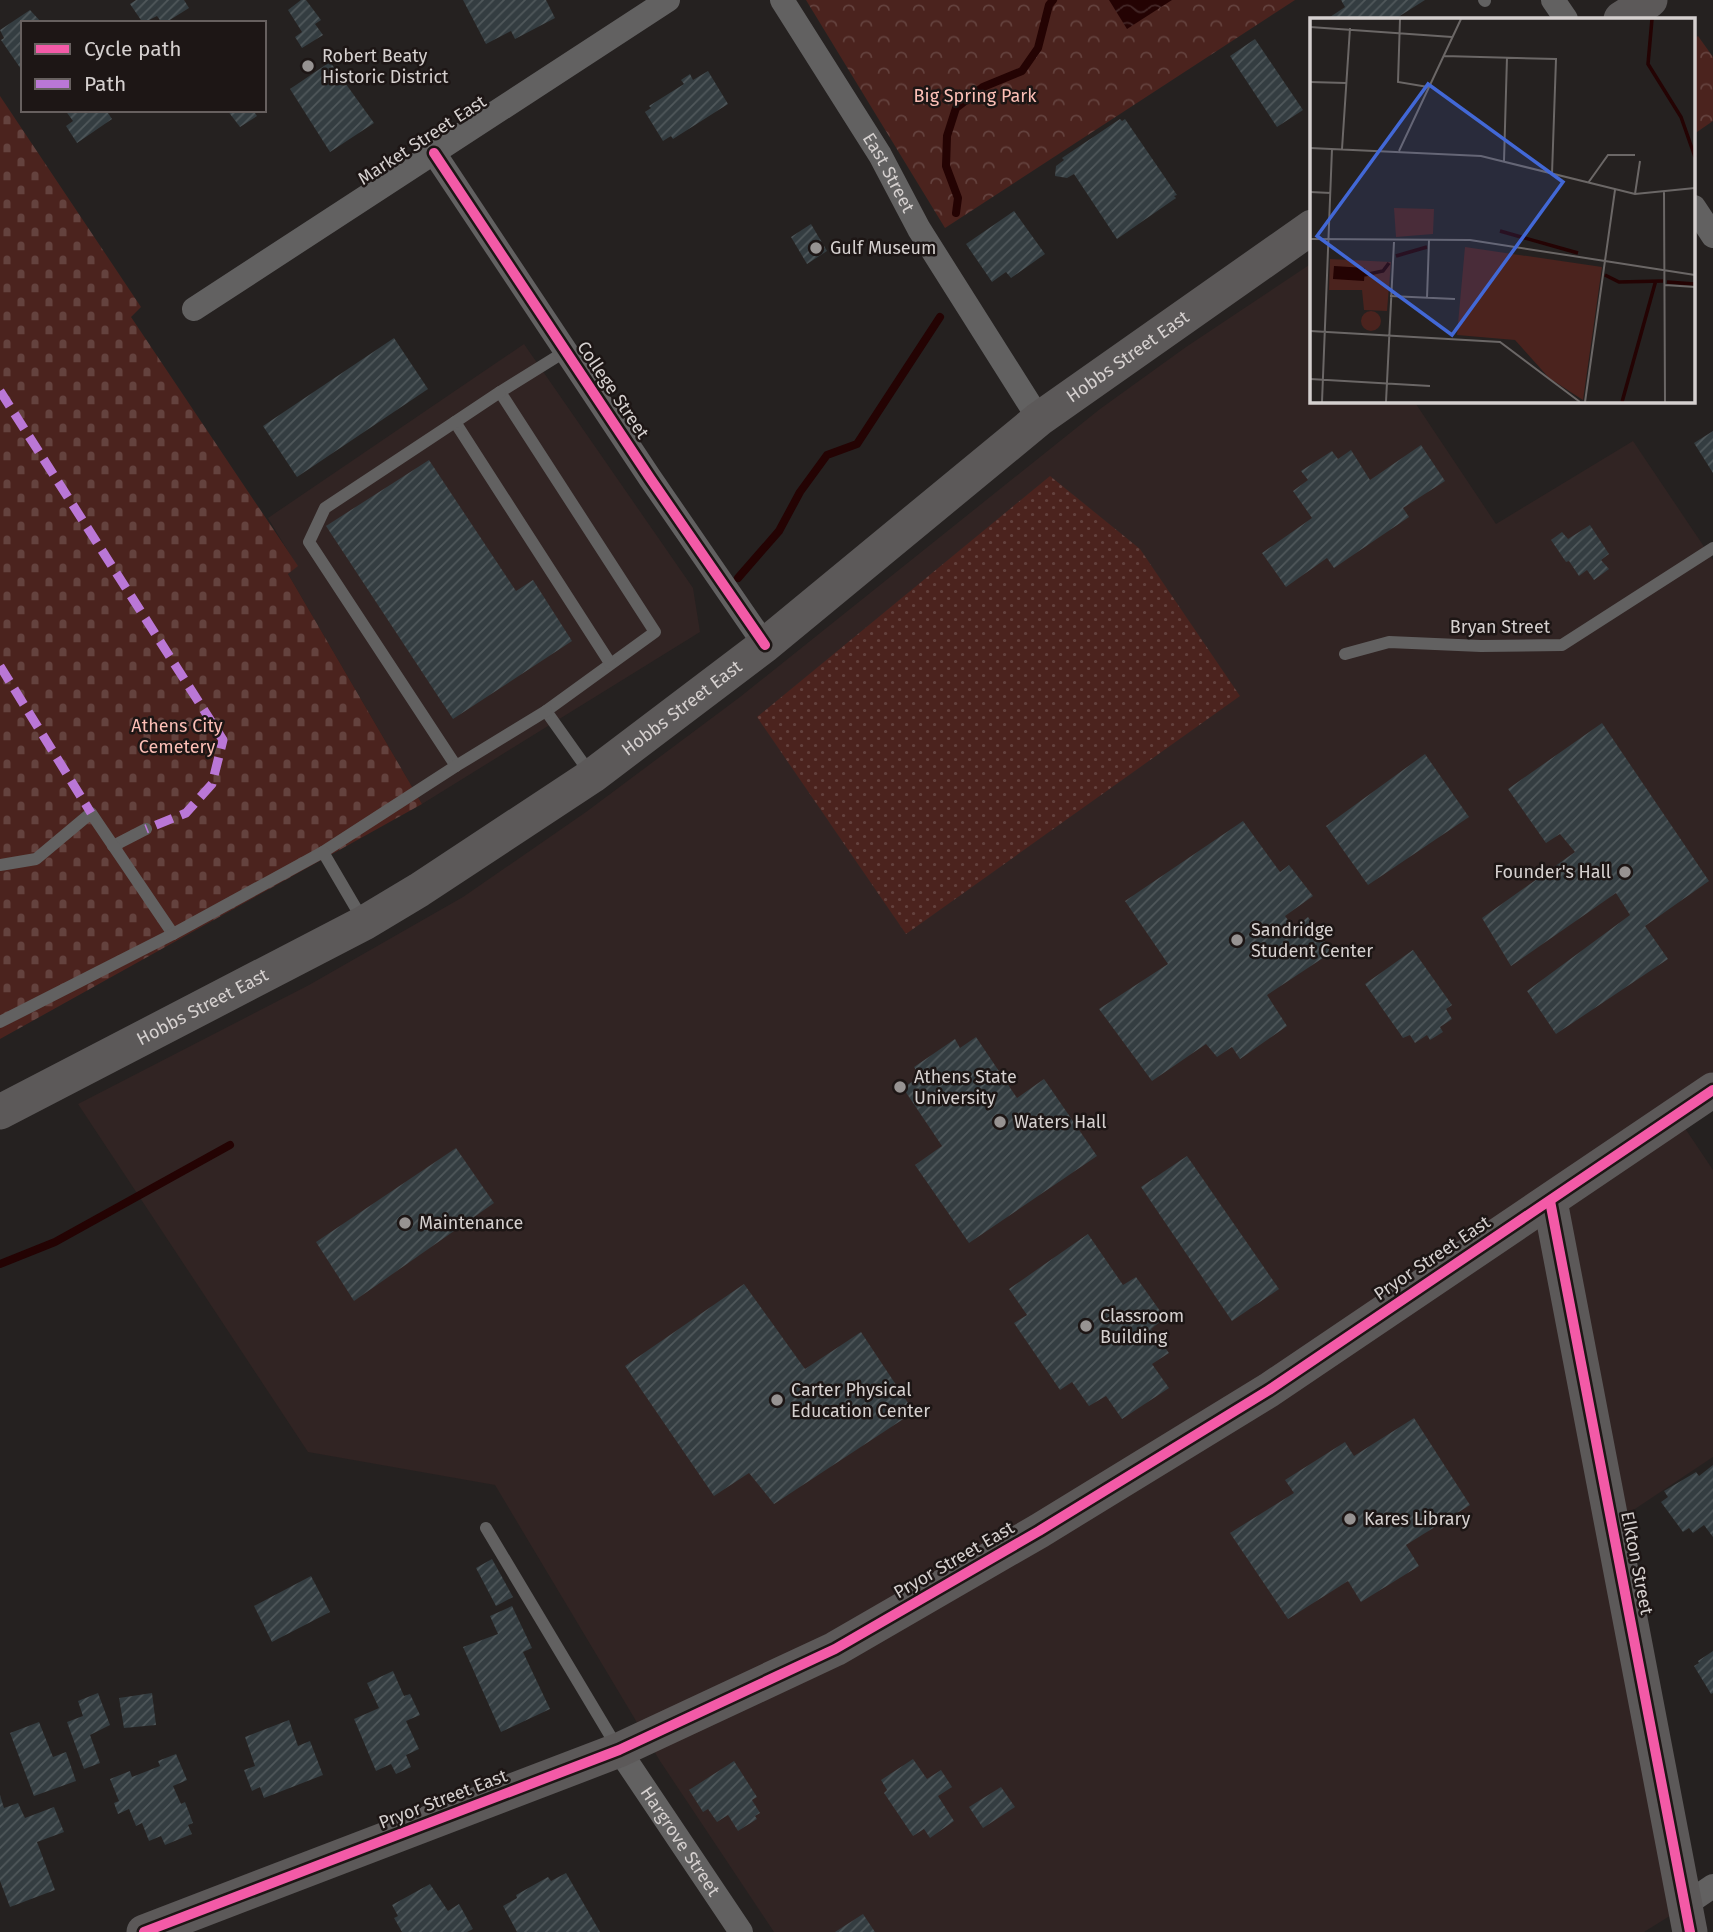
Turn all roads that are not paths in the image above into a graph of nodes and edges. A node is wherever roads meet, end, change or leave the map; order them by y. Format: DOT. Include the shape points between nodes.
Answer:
graph roads {
  1 [pos="668,0"];
  2 [pos="782,0"];
  3 [pos="1553,0"];
  4 [pos="1650,0"];
  5 [pos="1565,18"];
  6 [pos="1623,18"];
  7 [pos="434,153"];
  8 [pos="1696,210"];
  9 [pos="1310,228"];
  10 [pos="1713,236"];
  11 [pos="194,309"];
  12 [pos="566,352"];
  13 [pos="500,392"];
  14 [pos="1039,419"];
  15 [pos="455,422"];
  16 [pos="1713,548"];
  17 [pos="765,645"];
  18 [pos="1345,654"];
  19 [pos="610,663"];
  20 [pos="546,711"];
  21 [pos="456,766"];
  22 [pos="592,776"];
  23 [pos="146,829"];
  24 [pos="114,846"];
  25 [pos="323,852"];
  26 [pos="0,865"];
  27 [pos="364,923"];
  28 [pos="173,934"];
  29 [pos="0,1022"];
  30 [pos="1713,1090"];
  31 [pos="0,1112"];
  32 [pos="1550,1201"];
  33 [pos="486,1528"];
  34 [pos="619,1750"];
  35 [pos="1696,1908"];
  36 [pos="144,1932"];
  37 [pos="741,1932"];
  1 -- 7 [label="street, Market Street East"];
  2 -- 14 [label="street, East Street"];
  3 -- 5 [label="street"];
  4 -- 6 [label="street"];
  7 -- 11 [label="street, Market Street East"];
  7 -- 12 [label="street, College Street"];
  8 -- 10 [label="street"];
  9 -- 14 [label="street, Hobbs Street East"];
  12 -- 13 [label="lane"];
  12 -- 17 [label="street, College Street"];
  13 -- 15 [label="lane"];
  13 -- 19 [label="lane" via="655,632"];
  14 -- 17 [label="street, Hobbs Street East"];
  15 -- 19 [label="lane"];
  15 -- 21 [label="lane" via="325,508 309,542"];
  16 -- 18 [label="lane, Bryan Street" via="1562,645 1388,642"];
  17 -- 22 [label="street, Hobbs Street East"];
  19 -- 20 [label="lane"];
  20 -- 21 [label="lane"];
  20 -- 22 [label="lane"];
  21 -- 25 [label="lane"];
  22 -- 27 [label="street, Hobbs Street East"];
  23 -- 24 [label="lane"];
  24 -- 26 [label="lane" via="91,813 36,859"];
  24 -- 28 [label="lane"];
  25 -- 27 [label="lane"];
  25 -- 28 [label="lane"];
  27 -- 31 [label="street, Hobbs Street East"];
  28 -- 29 [label="lane"];
  30 -- 32 [label="street, Pryor Street East"];
  32 -- 34 [label="street, Pryor Street East" via="1269,1390 1039,1531 835,1649"];
  32 -- 35 [label="street, Elkton Street"];
  33 -- 34 [label="lane"];
  34 -- 36 [label="street, Pryor Street East"];
  34 -- 37 [label="street, Hargrove Street"];
}
